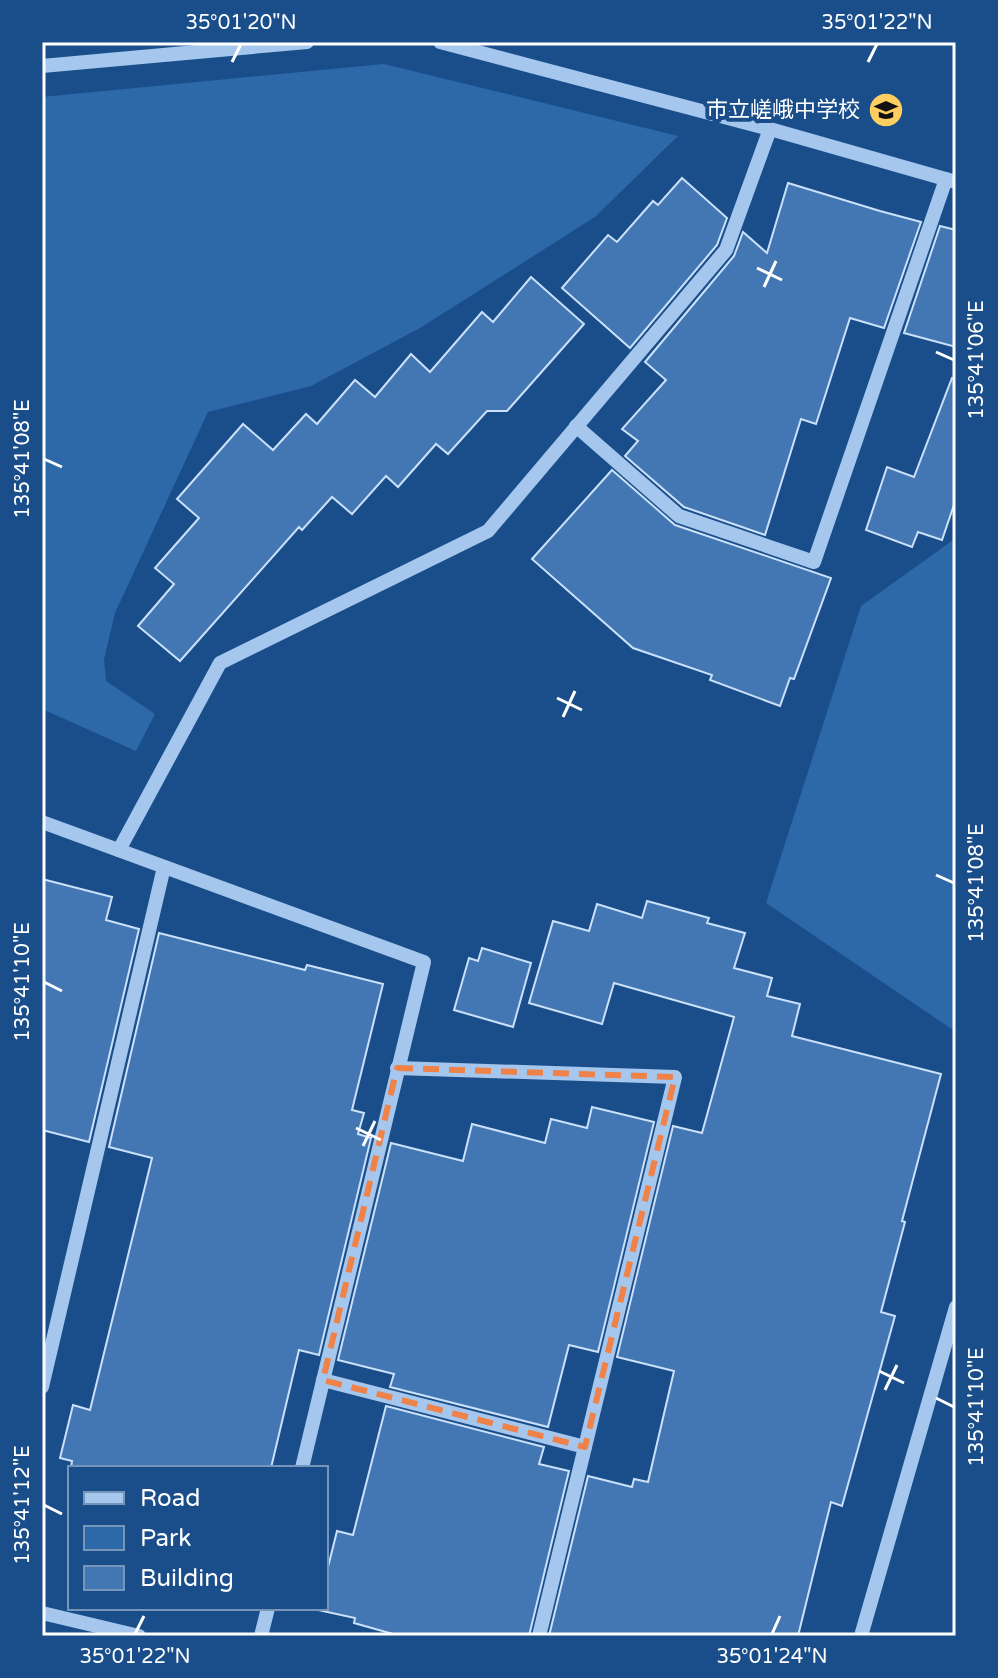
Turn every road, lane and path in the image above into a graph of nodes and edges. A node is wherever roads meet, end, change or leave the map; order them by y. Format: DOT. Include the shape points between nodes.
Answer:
graph roads {
  1 [pos="307,42"];
  2 [pos="440,42"];
  3 [pos="42,66"];
  4 [pos="770,129"];
  5 [pos="951,181"];
  6 [pos="576,426"];
  7 [pos="42,822"];
  8 [pos="119,850"];
  9 [pos="164,867"];
  10 [pos="397,1068"];
  11 [pos="956,1307"];
  12 [pos="323,1380"];
  13 [pos="42,1387"];
  14 [pos="585,1447"];
  15 [pos="302,1466"];
  16 [pos="268,1610"];
  17 [pos="42,1613"];
  18 [pos="139,1636"];
  19 [pos="261,1636"];
  20 [pos="539,1636"];
  21 [pos="861,1636"];
  1 -- 3 [label="street"];
  2 -- 4 [label="street"];
  4 -- 5 [label="street"];
  4 -- 6 [label="street" via="726,250"];
  5 -- 6 [label="street" via="814,562 679,516"];
  6 -- 8 [label="street" via="488,531 220,663"];
  7 -- 8 [label="street"];
  8 -- 9 [label="street"];
  9 -- 10 [label="street" via="424,962"];
  9 -- 13 [label="street"];
  10 -- 12 [label="street"];
  10 -- 14 [label="street" via="675,1077"];
  11 -- 21 [label="street"];
  12 -- 14 [label="street"];
  12 -- 15 [label="street"];
  14 -- 20 [label="street"];
  16 -- 19 [label="street"];
  17 -- 18 [label="street"];
}
